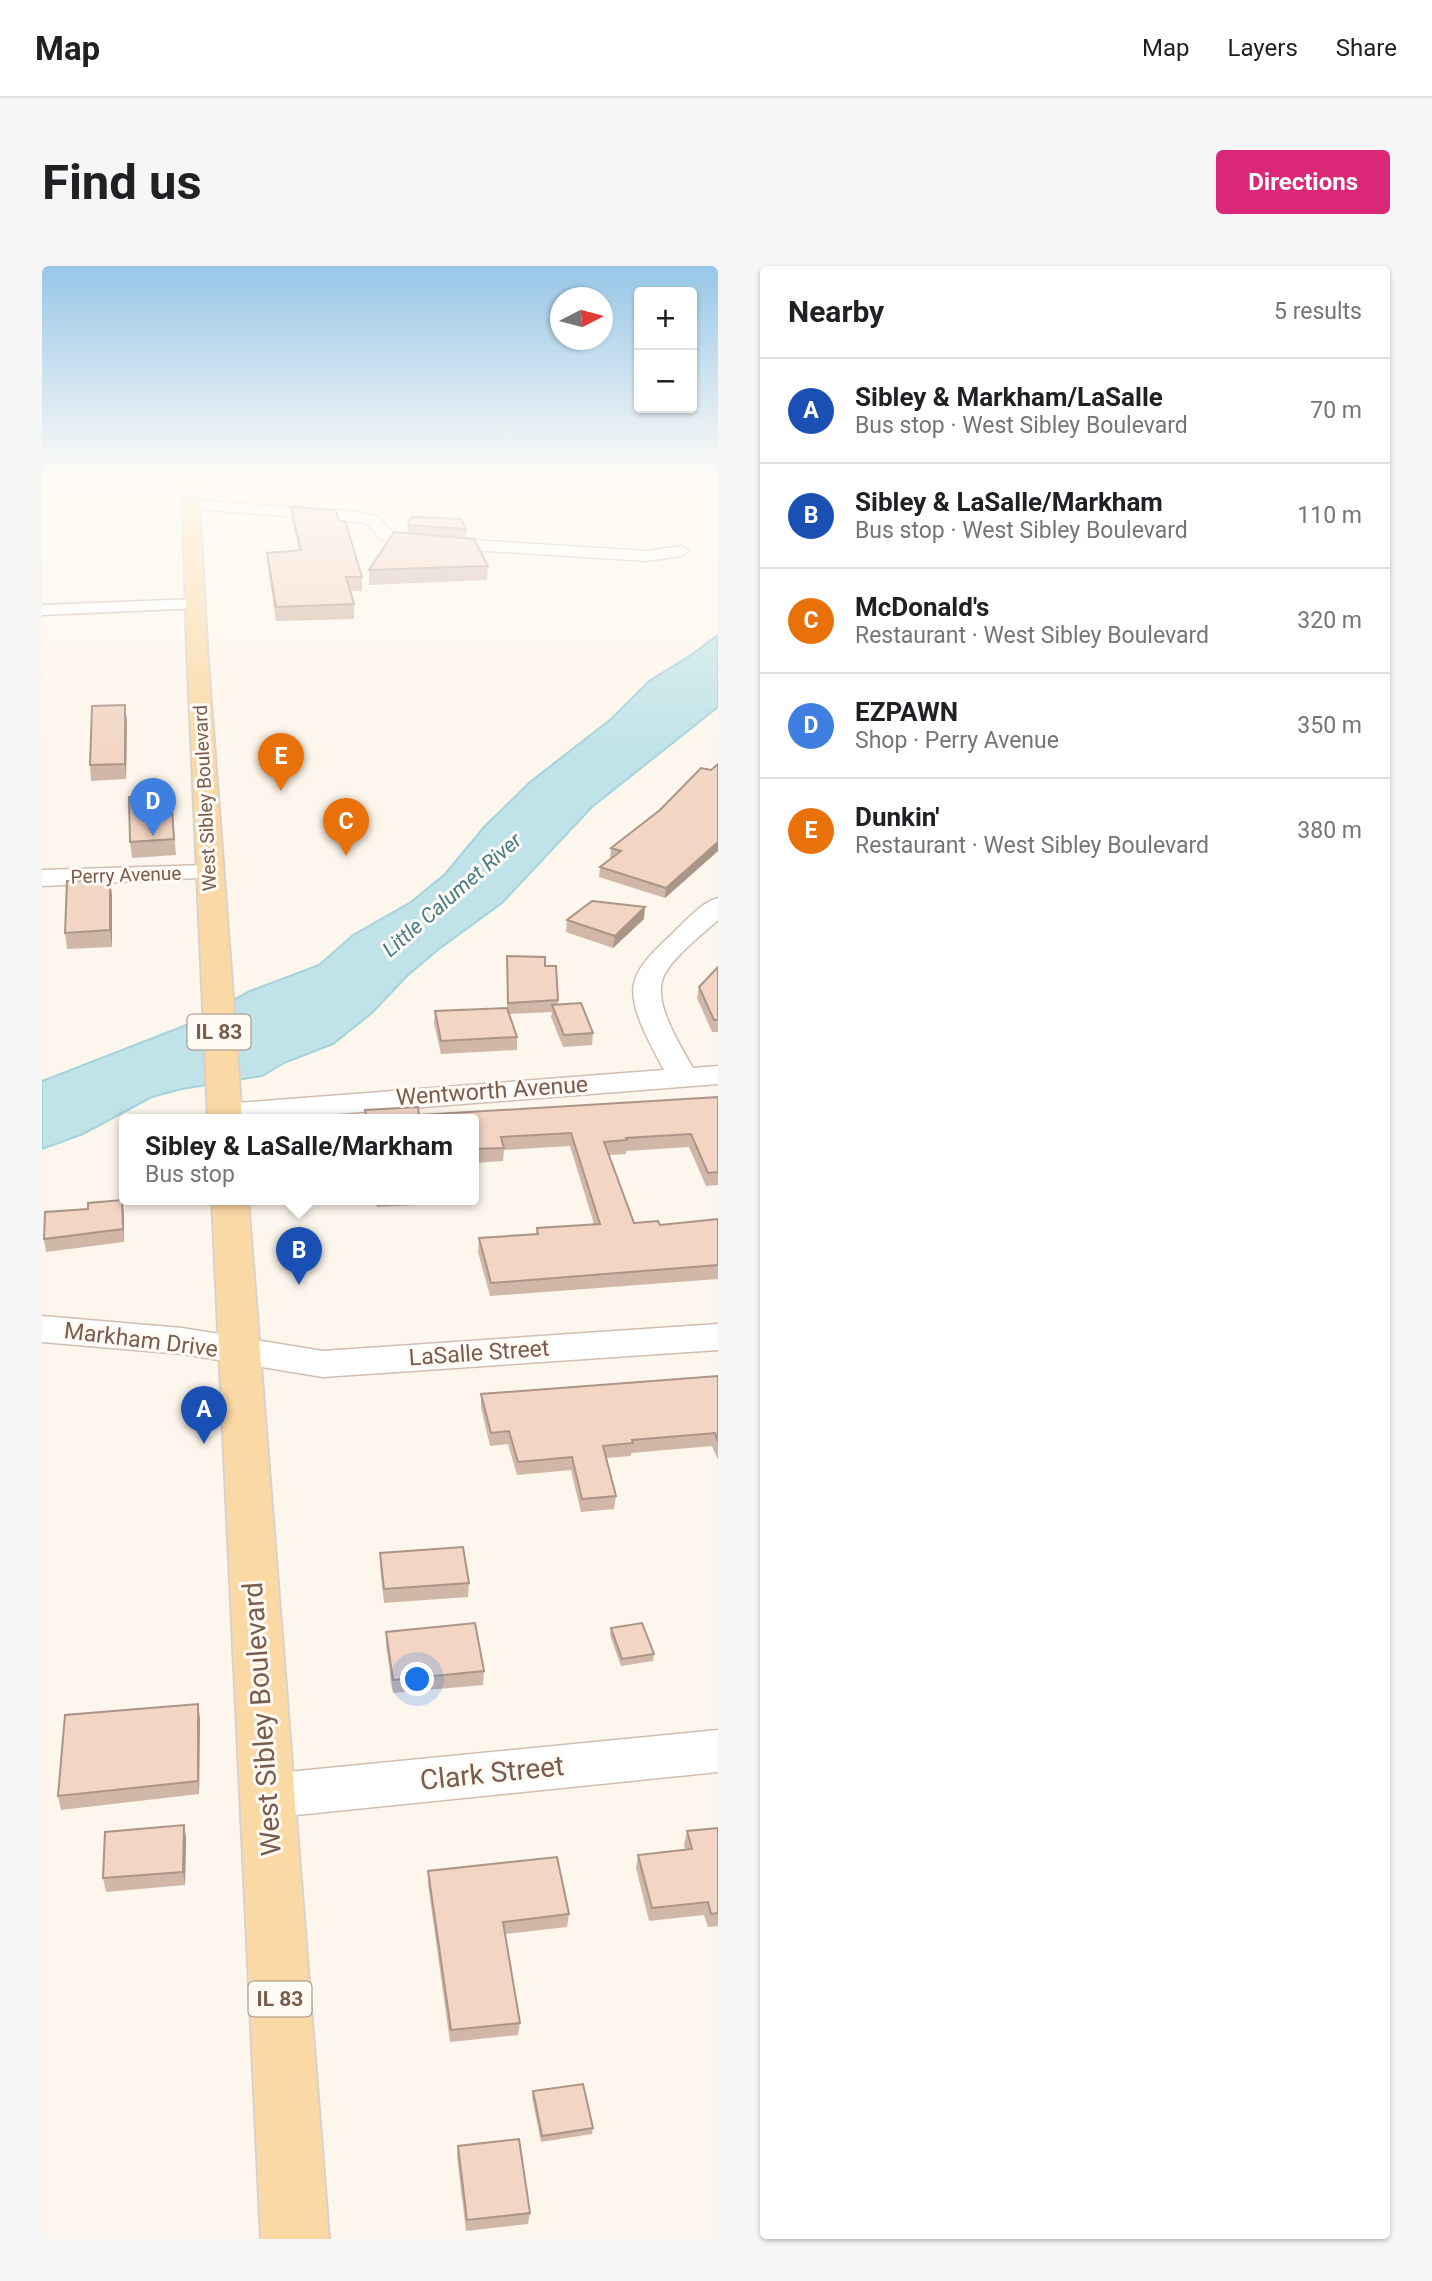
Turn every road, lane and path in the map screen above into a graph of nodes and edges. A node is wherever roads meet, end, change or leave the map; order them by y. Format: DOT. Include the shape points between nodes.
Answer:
graph roads {
  1 [pos="194,569"];
  2 [pos="195,604"];
  3 [pos="42,610"];
  4 [pos="209,872"];
  5 [pos="42,878"];
  6 [pos="718,906"];
  7 [pos="718,1075"];
  8 [pos="683,1077"];
  9 [pos="224,1111"];
  10 [pos="230,1205"];
  11 [pos="42,1329"];
  12 [pos="718,1337"];
  13 [pos="240,1352"];
  14 [pos="718,1751"];
  15 [pos="267,1796"];
  16 [pos="295,2239"];
  1 -- 2 [label="main road, West Sibley Boulevard / IL 83"];
  2 -- 3 [label="street"];
  2 -- 4 [label="main road, West Sibley Boulevard / IL 83"];
  4 -- 5 [label="street, Perry Avenue"];
  4 -- 9 [label="main road, West Sibley Boulevard / IL 83"];
  6 -- 8 [label="street" via="662,960 649,981 650,1008"];
  7 -- 8 [label="street, Wentworth Avenue"];
  8 -- 9 [label="street, Wentworth Avenue"];
  10 -- 13 [label="main road, West Sibley Boulevard / IL 83"];
  11 -- 13 [label="street, Markham Drive" via="182,1341"];
  12 -- 13 [label="street, LaSalle Street" via="323,1364"];
  13 -- 15 [label="main road, West Sibley Boulevard / IL 83"];
  14 -- 15 [label="street, Clark Street"];
  15 -- 16 [label="main road, West Sibley Boulevard / IL 83"];
}
